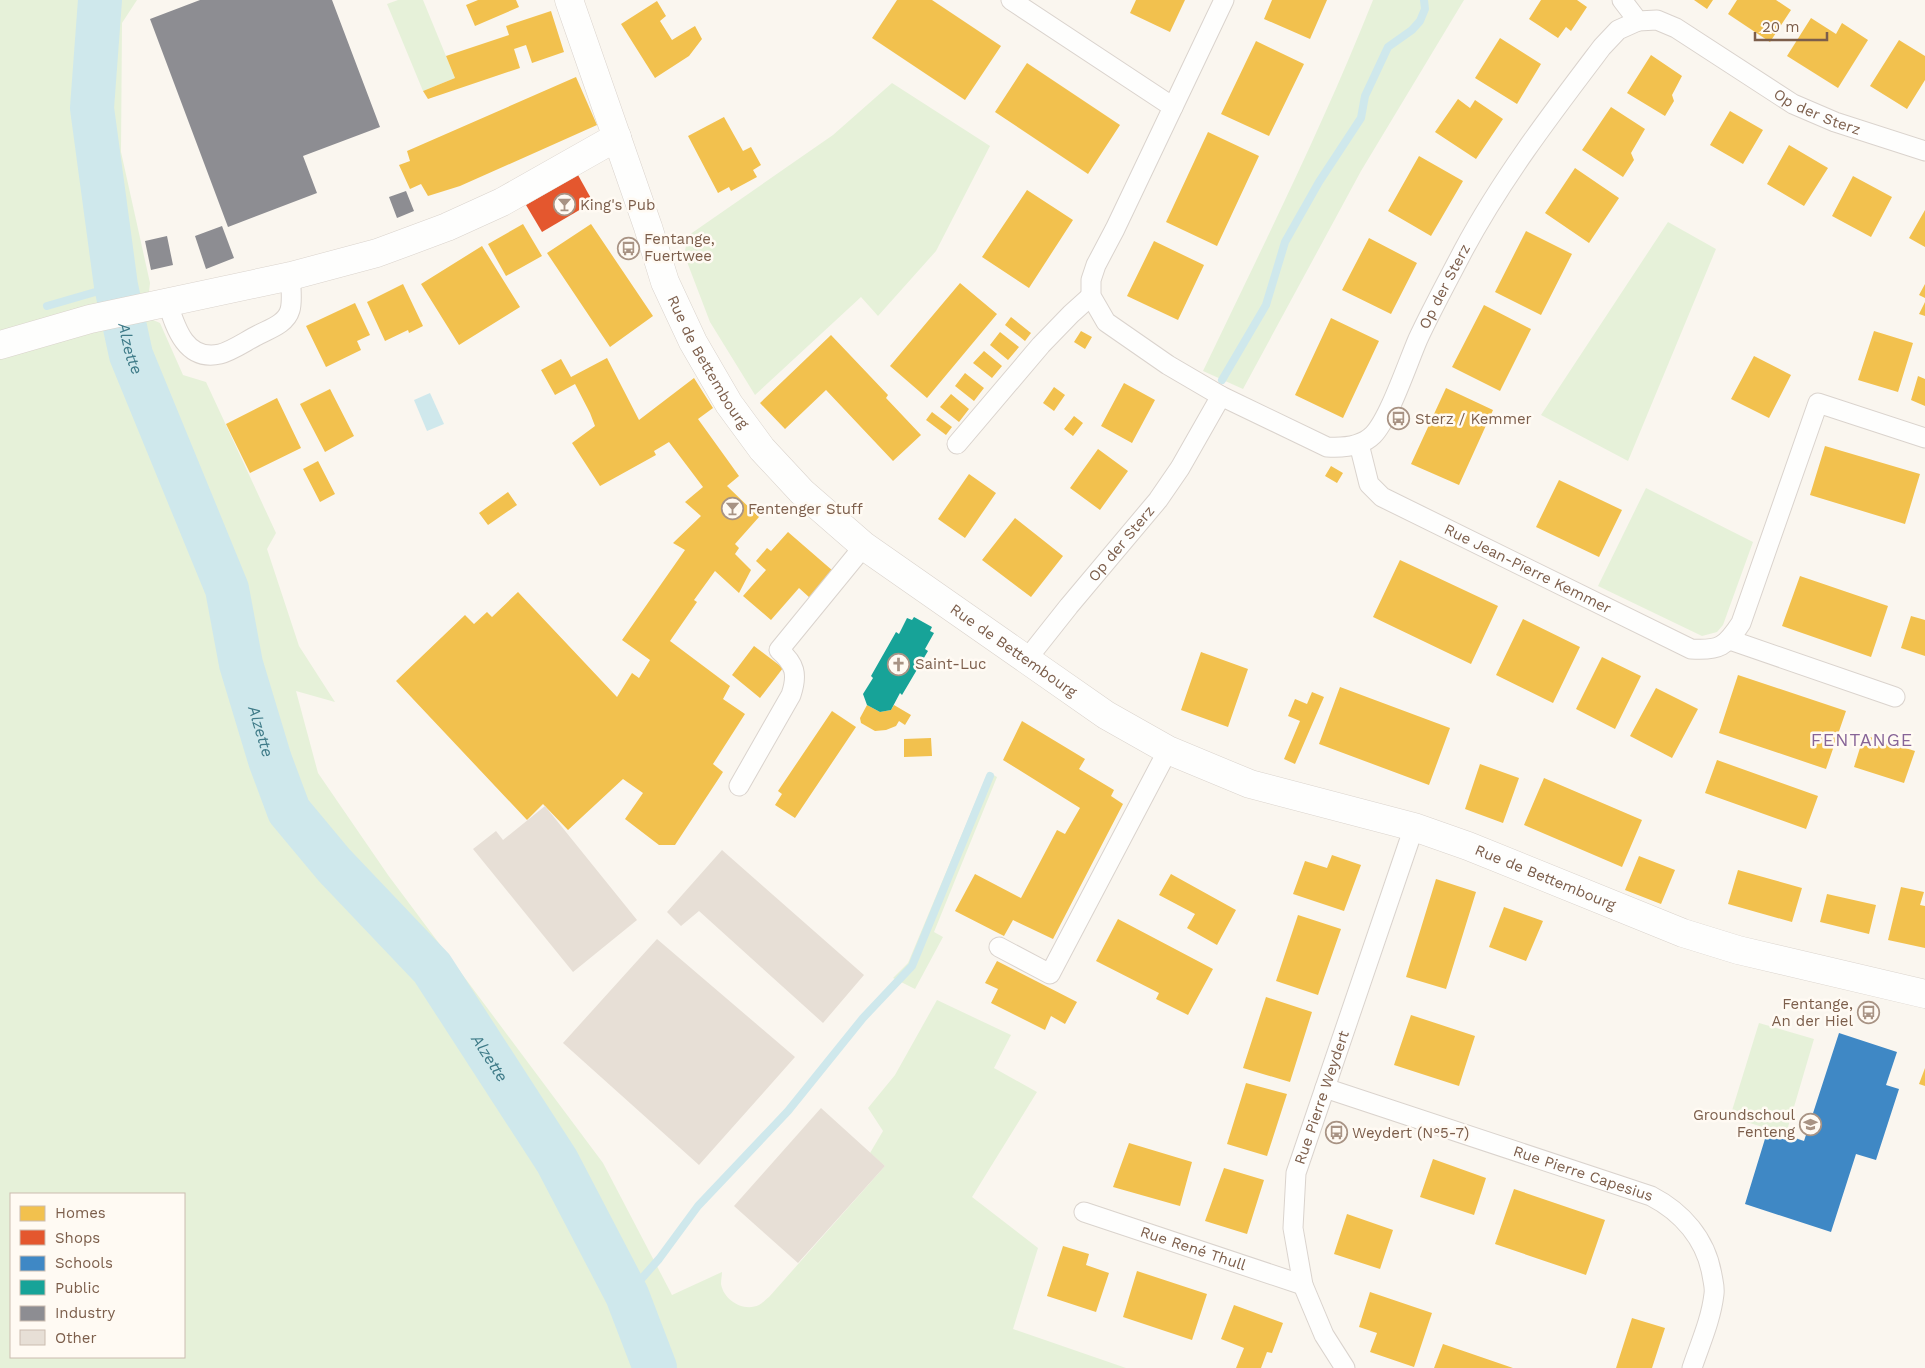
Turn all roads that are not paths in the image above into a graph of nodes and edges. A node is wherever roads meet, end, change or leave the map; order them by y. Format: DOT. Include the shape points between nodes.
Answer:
graph roads {
  1 [pos="569,0"];
  2 [pos="1011,0"];
  3 [pos="1224,0"];
  4 [pos="1622,0"];
  5 [pos="1638,21"];
  6 [pos="1173,107"];
  7 [pos="617,137"];
  8 [pos="1925,151"];
  9 [pos="291,276"];
  10 [pos="1092,296"];
  11 [pos="162,302"];
  12 [pos="0,346"];
  13 [pos="1221,396"];
  14 [pos="1925,438"];
  15 [pos="957,444"];
  16 [pos="1359,444"];
  17 [pos="864,546"];
  18 [pos="1730,640"];
  19 [pos="1027,659"];
  20 [pos="1894,697"];
  21 [pos="1168,750"];
  22 [pos="739,786"];
  23 [pos="1414,827"];
  24 [pos="999,947"];
  25 [pos="1925,994"];
  26 [pos="1325,1088"];
  27 [pos="1084,1212"];
  28 [pos="1303,1285"];
  29 [pos="1344,1368"];
  30 [pos="1692,1368"];
  1 -- 7 [label="main road, Rue de Bettembourg"];
  2 -- 6 [label="street"];
  3 -- 6 [label="street"];
  4 -- 5 [label="street"];
  5 -- 8 [label="street, Op der Sterz" via="1657,20 1676,28 1793,104 1835,122"];
  5 -- 16 [label="street, Op der Sterz" via="1618,30 1602,47 1518,159 1455,267 1383,421 1373,435"];
  6 -- 10 [label="street" via="1096,265 1091,280"];
  7 -- 9 [label="main road" via="502,202 447,227 377,253"];
  7 -- 17 [label="main road, Rue de Bettembourg" via="665,282 693,342 729,404 762,449 802,492"];
  9 -- 11 [label="main road"];
  9 -- 11 [label="street" via="290,310 283,322 221,354 194,350 183,341"];
  10 -- 13 [label="street" via="1106,322 1168,365"];
  10 -- 15 [label="street" via="1041,346"];
  11 -- 12 [label="main road"];
  13 -- 16 [label="street" via="1327,447 1345,448"];
  13 -- 19 [label="street, Op der Sterz" via="1158,500"];
  14 -- 18 [label="street" via="1818,403 1741,623"];
  16 -- 18 [label="street, Rue Jean-Pierre Kemmer" via="1369,484 1382,498 1691,649 1711,650"];
  17 -- 19 [label="main road, Rue de Bettembourg"];
  17 -- 22 [label="street" via="779,650 789,659 795,683"];
  18 -- 20 [label="street"];
  19 -- 21 [label="main road, Rue de Bettembourg" via="1106,715"];
  21 -- 23 [label="main road, Rue de Bettembourg" via="1250,784"];
  21 -- 24 [label="street" via="1050,974"];
  23 -- 25 [label="main road, Rue de Bettembourg" via="1683,933 1738,950"];
  23 -- 26 [label="street, Rue Pierre Weydert"];
  26 -- 28 [label="street, Rue Pierre Weydert" via="1296,1173 1293,1228"];
  26 -- 30 [label="street, Rue Pierre Capesius" via="1670,1205 1698,1236 1710,1263 1715,1292"];
  27 -- 28 [label="street, Rue René Thull"];
  28 -- 29 [label="street, Rue Pierre Weydert" via="1324,1335"];
}
